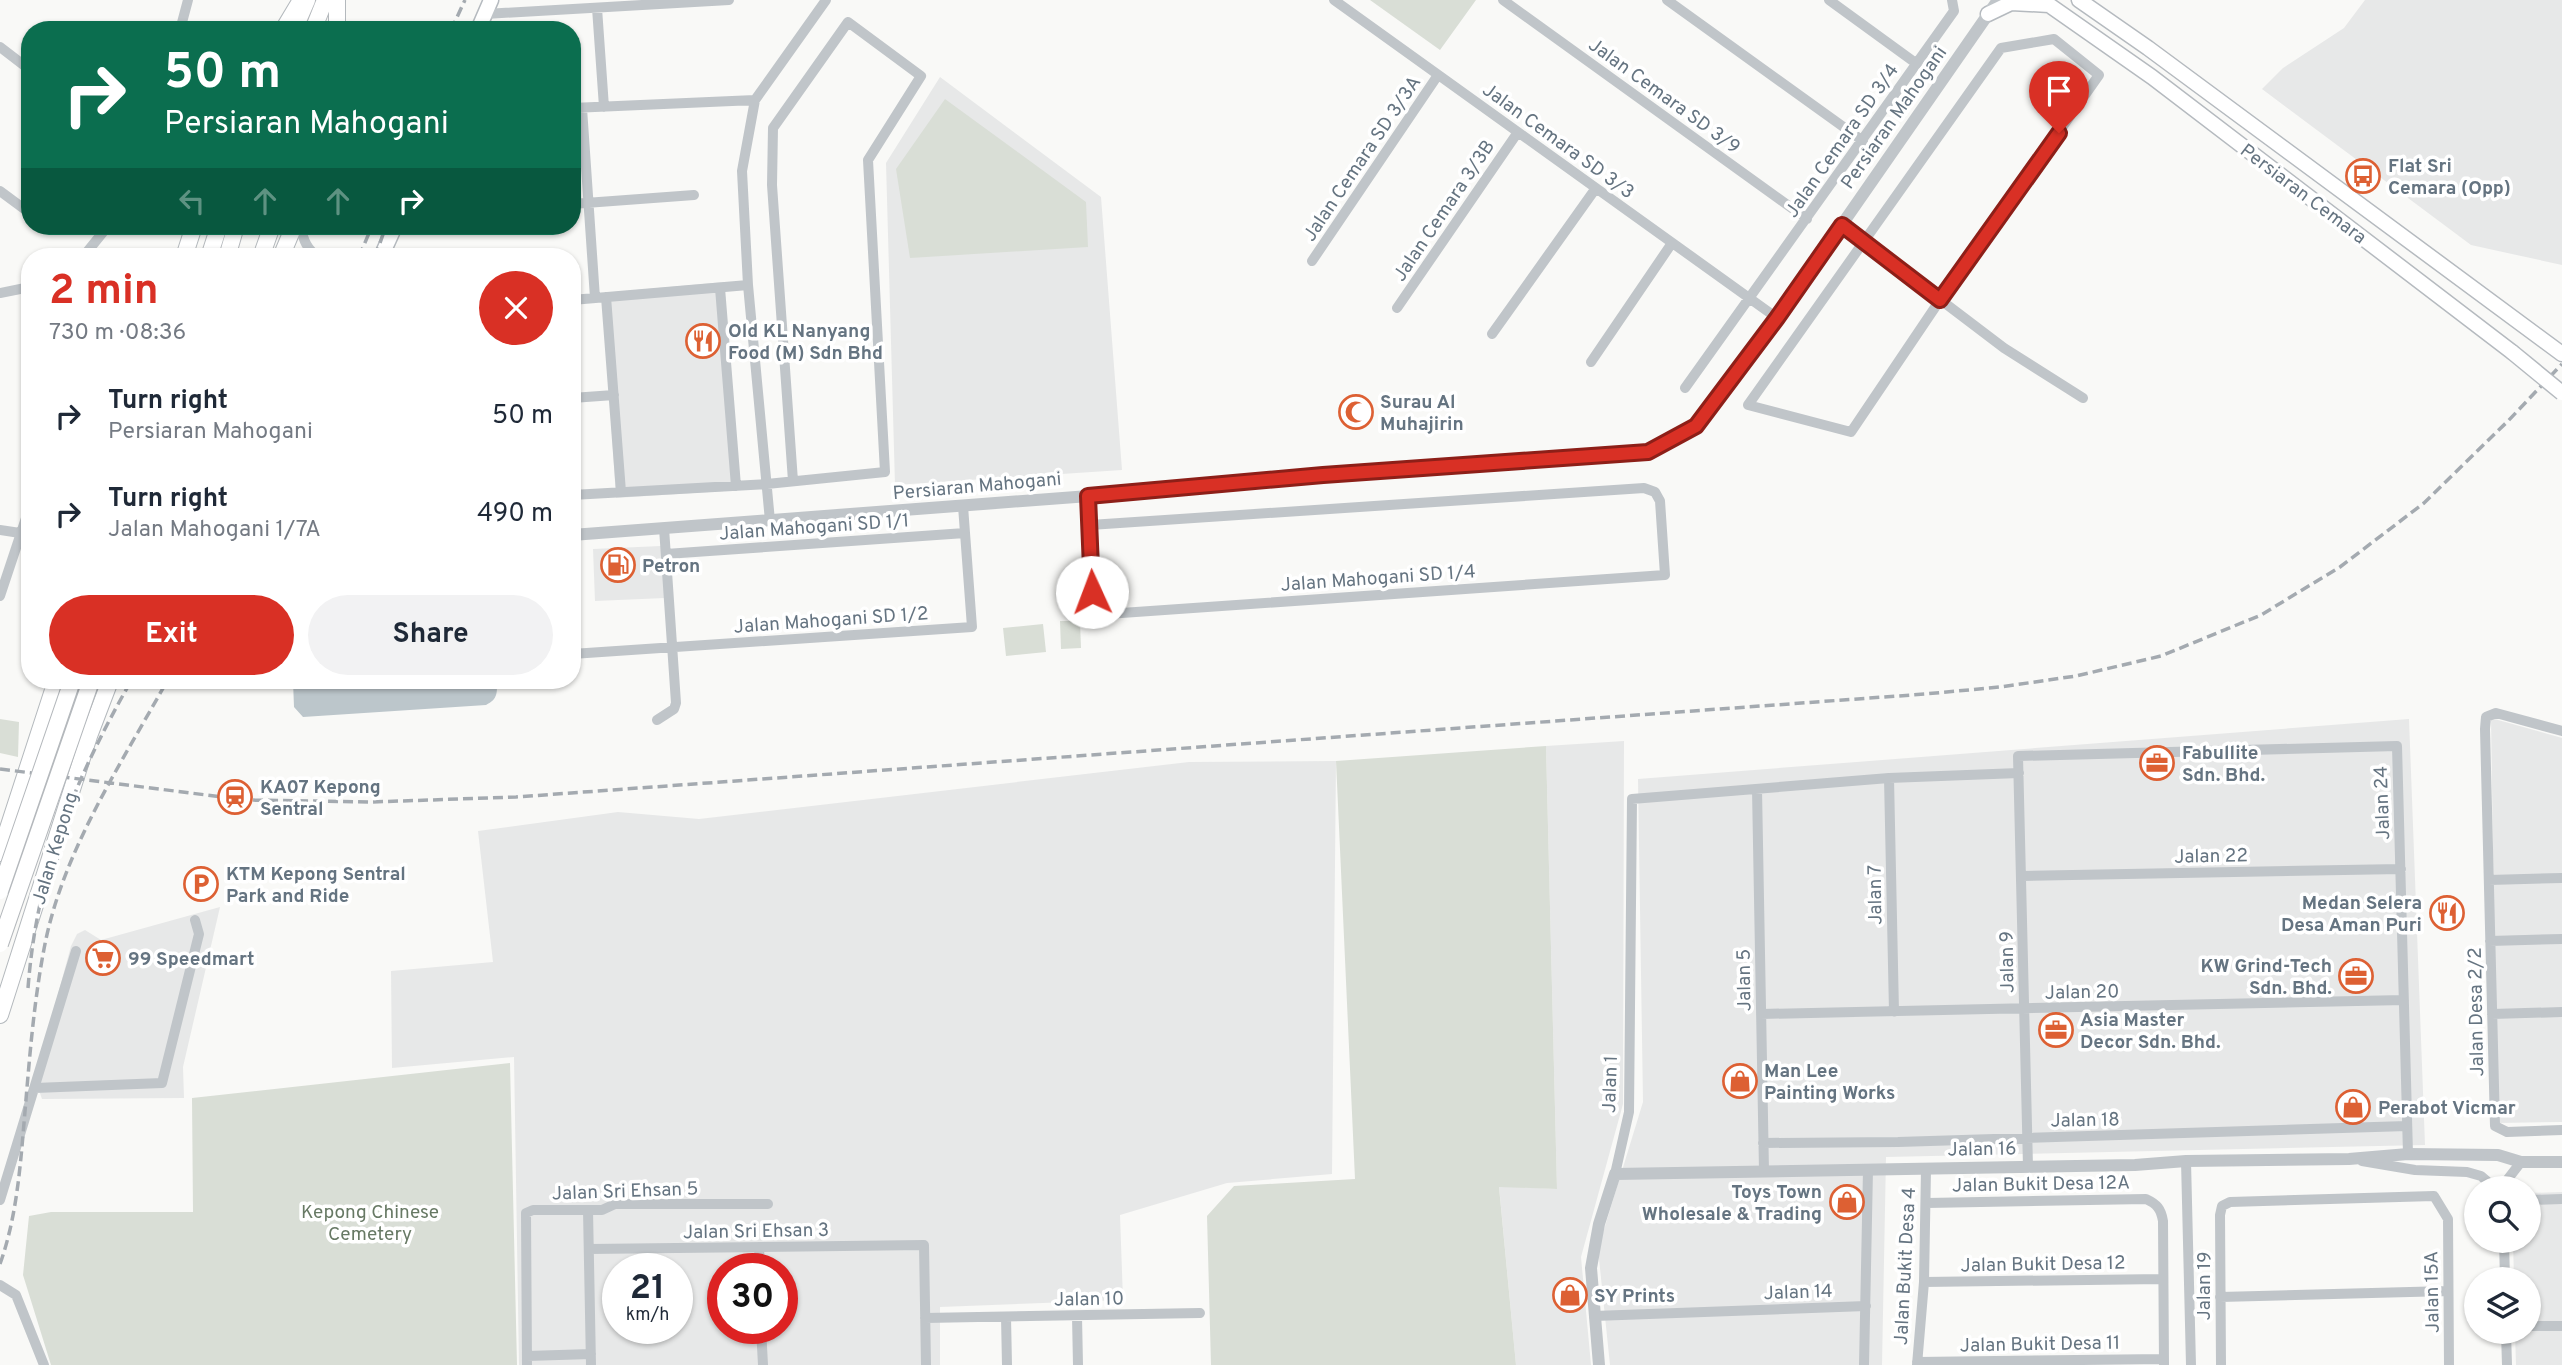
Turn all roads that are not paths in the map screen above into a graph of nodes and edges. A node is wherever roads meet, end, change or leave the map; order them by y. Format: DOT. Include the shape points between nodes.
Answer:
graph roads {
  1 [pos="188,0"];
  2 [pos="301,0"];
  3 [pos="307,0"];
  4 [pos="325,0"];
  5 [pos="337,0"];
  6 [pos="491,0"];
  7 [pos="729,0"];
  8 [pos="826,0"];
  9 [pos="1334,0"];
  10 [pos="1503,0"];
  11 [pos="1667,0"];
  12 [pos="1829,0"];
  13 [pos="1952,0"];
  14 [pos="1998,0"];
  15 [pos="2079,0"];
  16 [pos="2045,2"];
  17 [pos="1989,7"];
  18 [pos="597,8"];
  19 [pos="485,14"];
  20 [pos="182,21"];
  21 [pos="288,21"];
  22 [pos="298,21"];
  23 [pos="317,21"];
  24 [pos="337,21"];
  25 [pos="482,21"];
  26 [pos="0,47"];
  27 [pos="21,63"];
  28 [pos="1917,64"];
  29 [pos="1438,75"];
  30 [pos="755,100"];
  31 [pos="604,107"];
  32 [pos="581,108"];
  33 [pos="1518,132"];
  34 [pos="581,140"];
  35 [pos="1863,141"];
  36 [pos="1596,188"];
  37 [pos="0,191"];
  38 [pos="694,195"];
  39 [pos="581,203"];
  40 [pos="589,203"];
  41 [pos="21,207"];
  42 [pos="1807,219"];
  43 [pos="1842,225"];
  44 [pos="1864,242"];
  45 [pos="1672,243"];
  46 [pos="1312,261"];
  47 [pos="748,285"];
  48 [pos="720,288"];
  49 [pos="21,289"];
  50 [pos="0,293"];
  51 [pos="595,298"];
  52 [pos="606,298"];
  53 [pos="581,299"];
  54 [pos="1750,299"];
  55 [pos="1940,300"];
  56 [pos="1397,308"];
  57 [pos="1777,318"];
  58 [pos="1492,334"];
  59 [pos="2562,354"];
  60 [pos="1591,362"];
  61 [pos="1685,388"];
  62 [pos="2562,393"];
  63 [pos="614,395"];
  64 [pos="581,397"];
  65 [pos="2082,398"];
  66 [pos="793,481"];
  67 [pos="767,484"];
  68 [pos="736,485"];
  69 [pos="621,492"];
  70 [pos="581,494"];
  71 [pos="1088,496"];
  72 [pos="963,506"];
  73 [pos="770,521"];
  74 [pos="1090,524"];
  75 [pos="664,528"];
  76 [pos="0,530"];
  77 [pos="20,533"];
  78 [pos="965,533"];
  79 [pos="581,534"];
  80 [pos="666,554"];
  81 [pos="0,596"];
  82 [pos="673,648"];
  83 [pos="581,653"];
  84 [pos="54,689"];
  85 [pos="69,689"];
  86 [pos="88,689"];
  87 [pos="107,689"];
  88 [pos="657,720"];
  89 [pos="2562,730"];
  90 [pos="2018,756"];
  91 [pos="2019,773"];
  92 [pos="1889,778"];
  93 [pos="1757,789"];
  94 [pos="0,853"];
  95 [pos="2401,869"];
  96 [pos="2022,876"];
  97 [pos="2562,878"];
  98 [pos="2489,880"];
  99 [pos="0,891"];
  100 [pos="195,920"];
  101 [pos="2562,939"];
  102 [pos="2490,940"];
  103 [pos="0,944"];
  104 [pos="76,951"];
  105 [pos="2404,1000"];
  106 [pos="2025,1009"];
  107 [pos="1894,1012"];
  108 [pos="2562,1012"];
  109 [pos="1761,1014"];
  110 [pos="2492,1014"];
  111 [pos="0,1015"];
  112 [pos="35,1088"];
  113 [pos="2407,1126"];
  114 [pos="2562,1130"];
  115 [pos="2027,1138"];
  116 [pos="1763,1143"];
  117 [pos="2408,1154"];
  118 [pos="2348,1159"];
  119 [pos="2186,1161"];
  120 [pos="2521,1162"];
  121 [pos="2562,1162"];
  122 [pos="2028,1167"];
  123 [pos="1926,1169"];
  124 [pos="1868,1170"];
  125 [pos="1763,1171"];
  126 [pos="1615,1174"];
  127 [pos="2481,1176"];
  128 [pos="2512,1176"];
  129 [pos="2562,1199"];
  130 [pos="0,1200"];
  131 [pos="2541,1200"];
  132 [pos="1927,1203"];
  133 [pos="768,1204"];
  134 [pos="2222,1206"];
  135 [pos="588,1210"];
  136 [pos="759,1247"];
  137 [pos="589,1249"];
  138 [pos="759,1253"];
  139 [pos="2162,1279"];
  140 [pos="1924,1282"];
  141 [pos="0,1285"];
  142 [pos="2448,1292"];
  143 [pos="2220,1297"];
  144 [pos="1866,1306"];
  145 [pos="1200,1313"];
  146 [pos="1077,1315"];
  147 [pos="1594,1316"];
  148 [pos="1006,1317"];
  149 [pos="925,1321"];
  150 [pos="2541,1326"];
  151 [pos="2562,1326"];
  152 [pos="762,1344"];
  153 [pos="2506,1344"];
  154 [pos="527,1360"];
  155 [pos="591,1360"];
  156 [pos="2164,1362"];
  157 [pos="1917,1364"];
  158 [pos="44,1365"];
  159 [pos="763,1365"];
  160 [pos="926,1365"];
  161 [pos="1007,1365"];
  162 [pos="1078,1365"];
  163 [pos="1599,1365"];
  164 [pos="1864,1365"];
  165 [pos="2191,1365"];
  166 [pos="2221,1365"];
  167 [pos="2449,1365"];
  168 [pos="2507,1365"];
  1 -- 20 [label="street"];
  2 -- 21 [label="main road"];
  3 -- 22 [label="main road"];
  4 -- 23 [label="main road"];
  5 -- 24 [label="main road"];
  6 -- 19 [label="main road"];
  7 -- 18 [label="street"];
  8 -- 30 [label="street"];
  9 -- 29 [label="street, Jalan Cemara SD 3/3"];
  10 -- 42 [label="street, Jalan Cemara SD 3/9"];
  11 -- 35 [label="street"];
  12 -- 28 [label="street"];
  13 -- 28 [label="street, Jalan Cemara SD 3/4" via="1954,11"];
  14 -- 17 [label="street, Persiaran Mahogani"];
  15 -- 59 [label="main road, Persiaran Cemara"];
  16 -- 17 [label="main road"];
  16 -- 62 [label="main road, Persiaran Cemara, bridge" via="2152,77"];
  17 -- 43 [label="street, Persiaran Mahogani"];
  18 -- 19 [label="street"];
  18 -- 31 [label="street"];
  19 -- 25 [label="main road"];
  26 -- 27 [label="street"];
  28 -- 35 [label="street, Jalan Cemara SD 3/4"];
  29 -- 33 [label="street, Jalan Cemara SD 3/3"];
  29 -- 46 [label="street, Jalan Cemara SD 3/3A"];
  30 -- 31 [label="street"];
  30 -- 47 [label="street" via="742,171"];
  31 -- 32 [label="street"];
  33 -- 36 [label="street, Jalan Cemara SD 3/3"];
  33 -- 56 [label="street, Jalan Cemara 3/3B"];
  34 -- 40 [label="street"];
  35 -- 42 [label="street, Jalan Cemara SD 3/4"];
  36 -- 45 [label="street, Jalan Cemara SD 3/3"];
  36 -- 58 [label="street"];
  37 -- 41 [label="street"];
  38 -- 40 [label="street"];
  39 -- 40 [label="street"];
  40 -- 51 [label="street"];
  42 -- 54 [label="street, Jalan Cemara SD 3/4"];
  43 -- 44 [label="street"];
  43 -- 57 [label="street, Persiaran Mahogani"];
  44 -- 55 [label="street"];
  44 -- 55 [label="street" via="1748,405 1852,432"];
  44 -- 55 [label="street" via="2001,48 2054,39 2099,75"];
  45 -- 54 [label="street, Jalan Cemara SD 3/3"];
  45 -- 60 [label="street"];
  47 -- 48 [label="street"];
  47 -- 67 [label="street"];
  48 -- 52 [label="street"];
  48 -- 68 [label="street"];
  49 -- 50 [label="street"];
  51 -- 52 [label="street"];
  51 -- 53 [label="street"];
  52 -- 63 [label="street"];
  54 -- 57 [label="street, Jalan Cemara SD 3/3"];
  54 -- 61 [label="street, Jalan Cemara SD 3/4"];
  55 -- 65 [label="street"];
  57 -- 71 [label="street, Persiaran Mahogani" via="1696,426 1648,452"];
  63 -- 64 [label="street"];
  63 -- 69 [label="street"];
  66 -- 66 [label="street" via="772,185 773,128 848,22 922,76 868,160 884,472"];
  66 -- 67 [label="street"];
  67 -- 68 [label="street"];
  67 -- 73 [label="street"];
  68 -- 69 [label="street"];
  69 -- 70 [label="street"];
  71 -- 72 [label="street, Persiaran Mahogani"];
  71 -- 74 [label="street"];
  72 -- 73 [label="street, Persiaran Mahogani"];
  72 -- 78 [label="street, Jalan Mahogani SD 1/2"];
  73 -- 75 [label="street, Persiaran Mahogani"];
  74 -- 74 [label="street, Jalan Mahogani SD 1/4" via="1093,615 1665,575 1660,501 1655,492 1644,488"];
  75 -- 79 [label="street, Persiaran Mahogani"];
  75 -- 80 [label="street"];
  76 -- 77 [label="street"];
  77 -- 81 [label="street"];
  78 -- 80 [label="street, Jalan Mahogani SD 1/1"];
  78 -- 82 [label="street, Jalan Mahogani SD 1/2" via="972,626"];
  80 -- 82 [label="street"];
  82 -- 83 [label="street, Jalan Mahogani SD 1/2"];
  82 -- 88 [label="street" via="676,703"];
  84 -- 94 [label="main road"];
  85 -- 99 [label="main road, bridge"];
  86 -- 103 [label="main road, bridge"];
  87 -- 111 [label="main road, Jalan Kepong"];
  89 -- 98 [label="street, Jalan Desa 2/2" via="2496,713 2486,717"];
  90 -- 91 [label="street, Jalan 9"];
  90 -- 95 [label="street, Jalan 24" via="2397,746"];
  91 -- 92 [label="street"];
  91 -- 96 [label="street, Jalan 9"];
  92 -- 93 [label="street"];
  92 -- 107 [label="street, Jalan 7"];
  93 -- 109 [label="street, Jalan 5"];
  93 -- 126 [label="street, Jalan 1" via="1632,799 1629,1111"];
  95 -- 96 [label="street, Jalan 22"];
  95 -- 105 [label="street, Jalan 24"];
  96 -- 106 [label="street, Jalan 9"];
  97 -- 98 [label="street"];
  98 -- 102 [label="street, Jalan Desa 2/2"];
  100 -- 112 [label="street" via="199,934 162,1083"];
  101 -- 102 [label="street"];
  102 -- 110 [label="street, Jalan Desa 2/2"];
  104 -- 112 [label="street"];
  105 -- 106 [label="street, Jalan 20"];
  105 -- 113 [label="street, Jalan 24"];
  106 -- 107 [label="street, Jalan 20"];
  106 -- 115 [label="street, Jalan 9"];
  107 -- 109 [label="street, Jalan 20"];
  108 -- 110 [label="street"];
  109 -- 116 [label="street, Jalan 5"];
  110 -- 114 [label="street, Jalan Desa 2/2" via="2495,1126 2507,1132"];
  112 -- 130 [label="street"];
  113 -- 115 [label="street, Jalan 18"];
  113 -- 117 [label="street, Jalan 24"];
  115 -- 116 [label="street, Jalan 18"];
  115 -- 122 [label="street, Jalan 9"];
  116 -- 125 [label="street, Jalan 5"];
  117 -- 118 [label="street, Jalan 16"];
  117 -- 120 [label="street, Jalan 16" via="2498,1155"];
  118 -- 119 [label="street, Jalan 16"];
  118 -- 127 [label="street, Jalan 16"];
  119 -- 122 [label="street, Jalan 16"];
  119 -- 165 [label="street"];
  120 -- 121 [label="street, Jalan 16"];
  120 -- 128 [label="street"];
  122 -- 123 [label="street, Jalan 16"];
  123 -- 124 [label="street, Jalan 16"];
  123 -- 132 [label="street, Jalan Bukit Desa 4"];
  124 -- 125 [label="street, Jalan 16"];
  124 -- 144 [label="street"];
  125 -- 126 [label="street, Jalan 16"];
  126 -- 147 [label="street, Jalan 1" via="1593,1252"];
  129 -- 131 [label="street"];
  132 -- 139 [label="street, Jalan Bukit Desa 12A" via="2146,1199 2161,1211"];
  132 -- 140 [label="street, Jalan Bukit Desa 4"];
  133 -- 135 [label="street, Jalan Sri Ehsan 5" via="615,1204"];
  134 -- 142 [label="street, Jalan 15A" via="2230,1202 2434,1196 2448,1219"];
  134 -- 143 [label="street, Jalan 19"];
  135 -- 137 [label="street"];
  135 -- 154 [label="street, Jalan Sri Ehsan 5" via="526,1213"];
  136 -- 137 [label="street, Jalan Sri Ehsan 3"];
  136 -- 138 [label="street"];
  136 -- 149 [label="street, Jalan Sri Ehsan 3" via="924,1245"];
  137 -- 155 [label="street"];
  139 -- 140 [label="street, Jalan Bukit Desa 12"];
  139 -- 156 [label="street"];
  140 -- 157 [label="street, Jalan Bukit Desa 4"];
  141 -- 158 [label="street" via="16,1295"];
  142 -- 143 [label="street"];
  142 -- 167 [label="street, Jalan 15A"];
  143 -- 166 [label="street, Jalan 19"];
  144 -- 147 [label="street, Jalan 14"];
  144 -- 164 [label="street"];
  145 -- 146 [label="street, Jalan 10"];
  146 -- 148 [label="street, Jalan 10"];
  146 -- 162 [label="street"];
  147 -- 163 [label="street, Jalan 1"];
  148 -- 149 [label="street, Jalan 10" via="965,1323"];
  148 -- 161 [label="street"];
  149 -- 160 [label="street"];
  150 -- 151 [label="street"];
  152 -- 159 [label="street"];
  153 -- 168 [label="street"];
  154 -- 155 [label="street"];
  156 -- 157 [label="street, Jalan Bukit Desa 11"];
}
